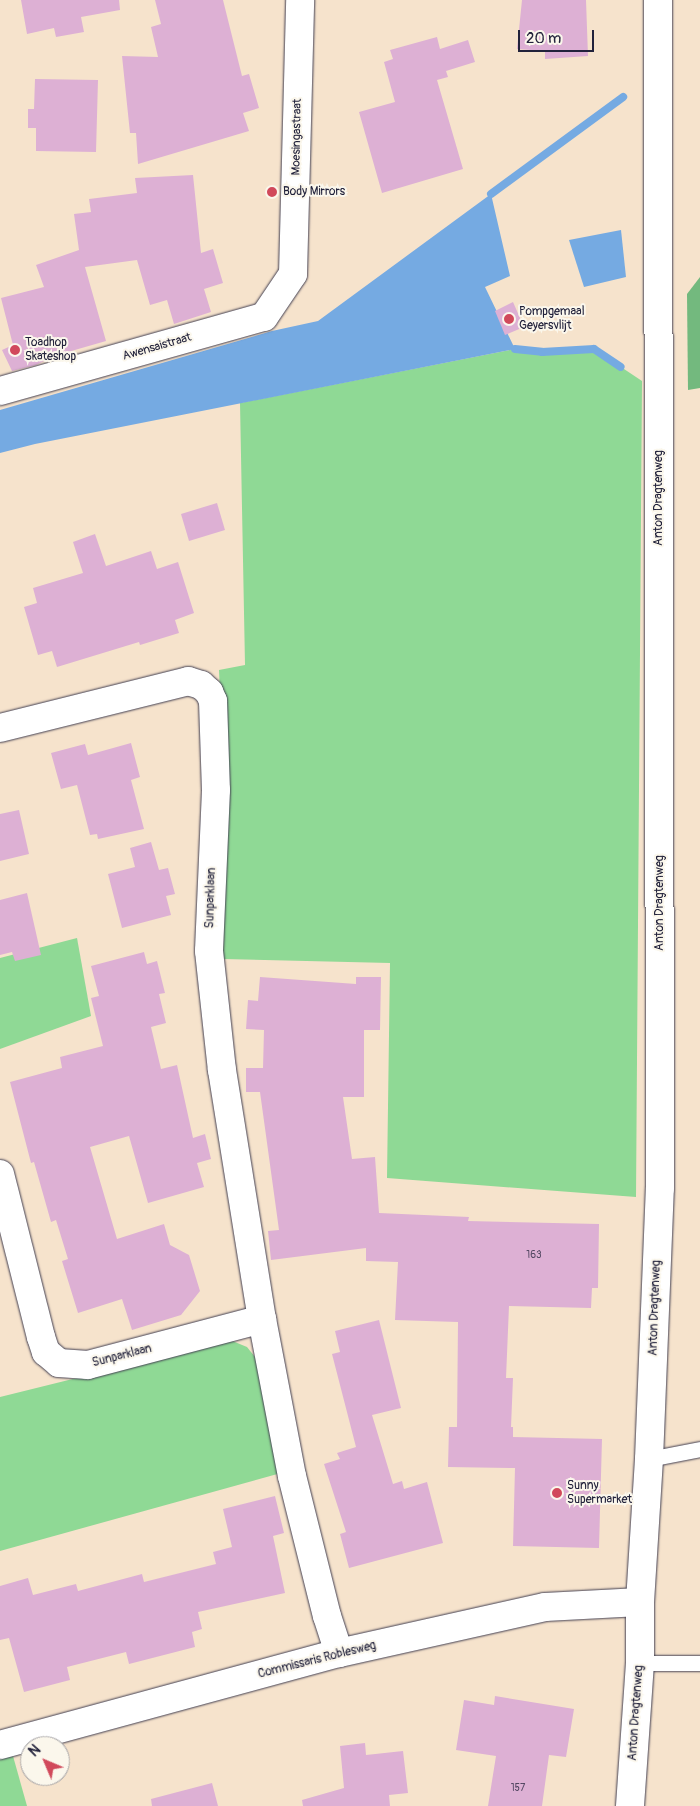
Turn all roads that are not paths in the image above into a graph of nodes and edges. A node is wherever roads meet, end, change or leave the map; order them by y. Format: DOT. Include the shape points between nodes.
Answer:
graph roads {
  1 [pos="300,0"];
  2 [pos="658,0"];
  3 [pos="293,274"];
  4 [pos="0,391"];
  5 [pos="0,728"];
  6 [pos="0,1174"];
  7 [pos="262,1319"];
  8 [pos="700,1449"];
  9 [pos="649,1459"];
  10 [pos="640,1602"];
  11 [pos="339,1653"];
  12 [pos="700,1662"];
  13 [pos="640,1663"];
  14 [pos="0,1745"];
  15 [pos="630,1806"];
  1 -- 3 [label="street, Moesingastraat"];
  2 -- 9 [label="street, Anton Dragtenweg" via="660,1188"];
  3 -- 4 [label="street, Awensaistraat" via="264,317"];
  5 -- 7 [label="street, Sunparklaan" via="188,681 201,684 210,692 216,790 209,951 222,1070"];
  6 -- 7 [label="street, Sunparklaan" via="40,1337 46,1352 59,1363 88,1365"];
  7 -- 11 [label="street, Sunparklaan" via="292,1476"];
  8 -- 9 [label="lane"];
  9 -- 10 [label="street, Anton Dragtenweg"];
  10 -- 11 [label="street, Commissaris Roblesweg" via="545,1607"];
  10 -- 13 [label="street, Anton Dragtenweg"];
  11 -- 14 [label="street, Commissaris Roblesweg"];
  12 -- 13 [label="lane"];
  13 -- 15 [label="street, Anton Dragtenweg"];
}
